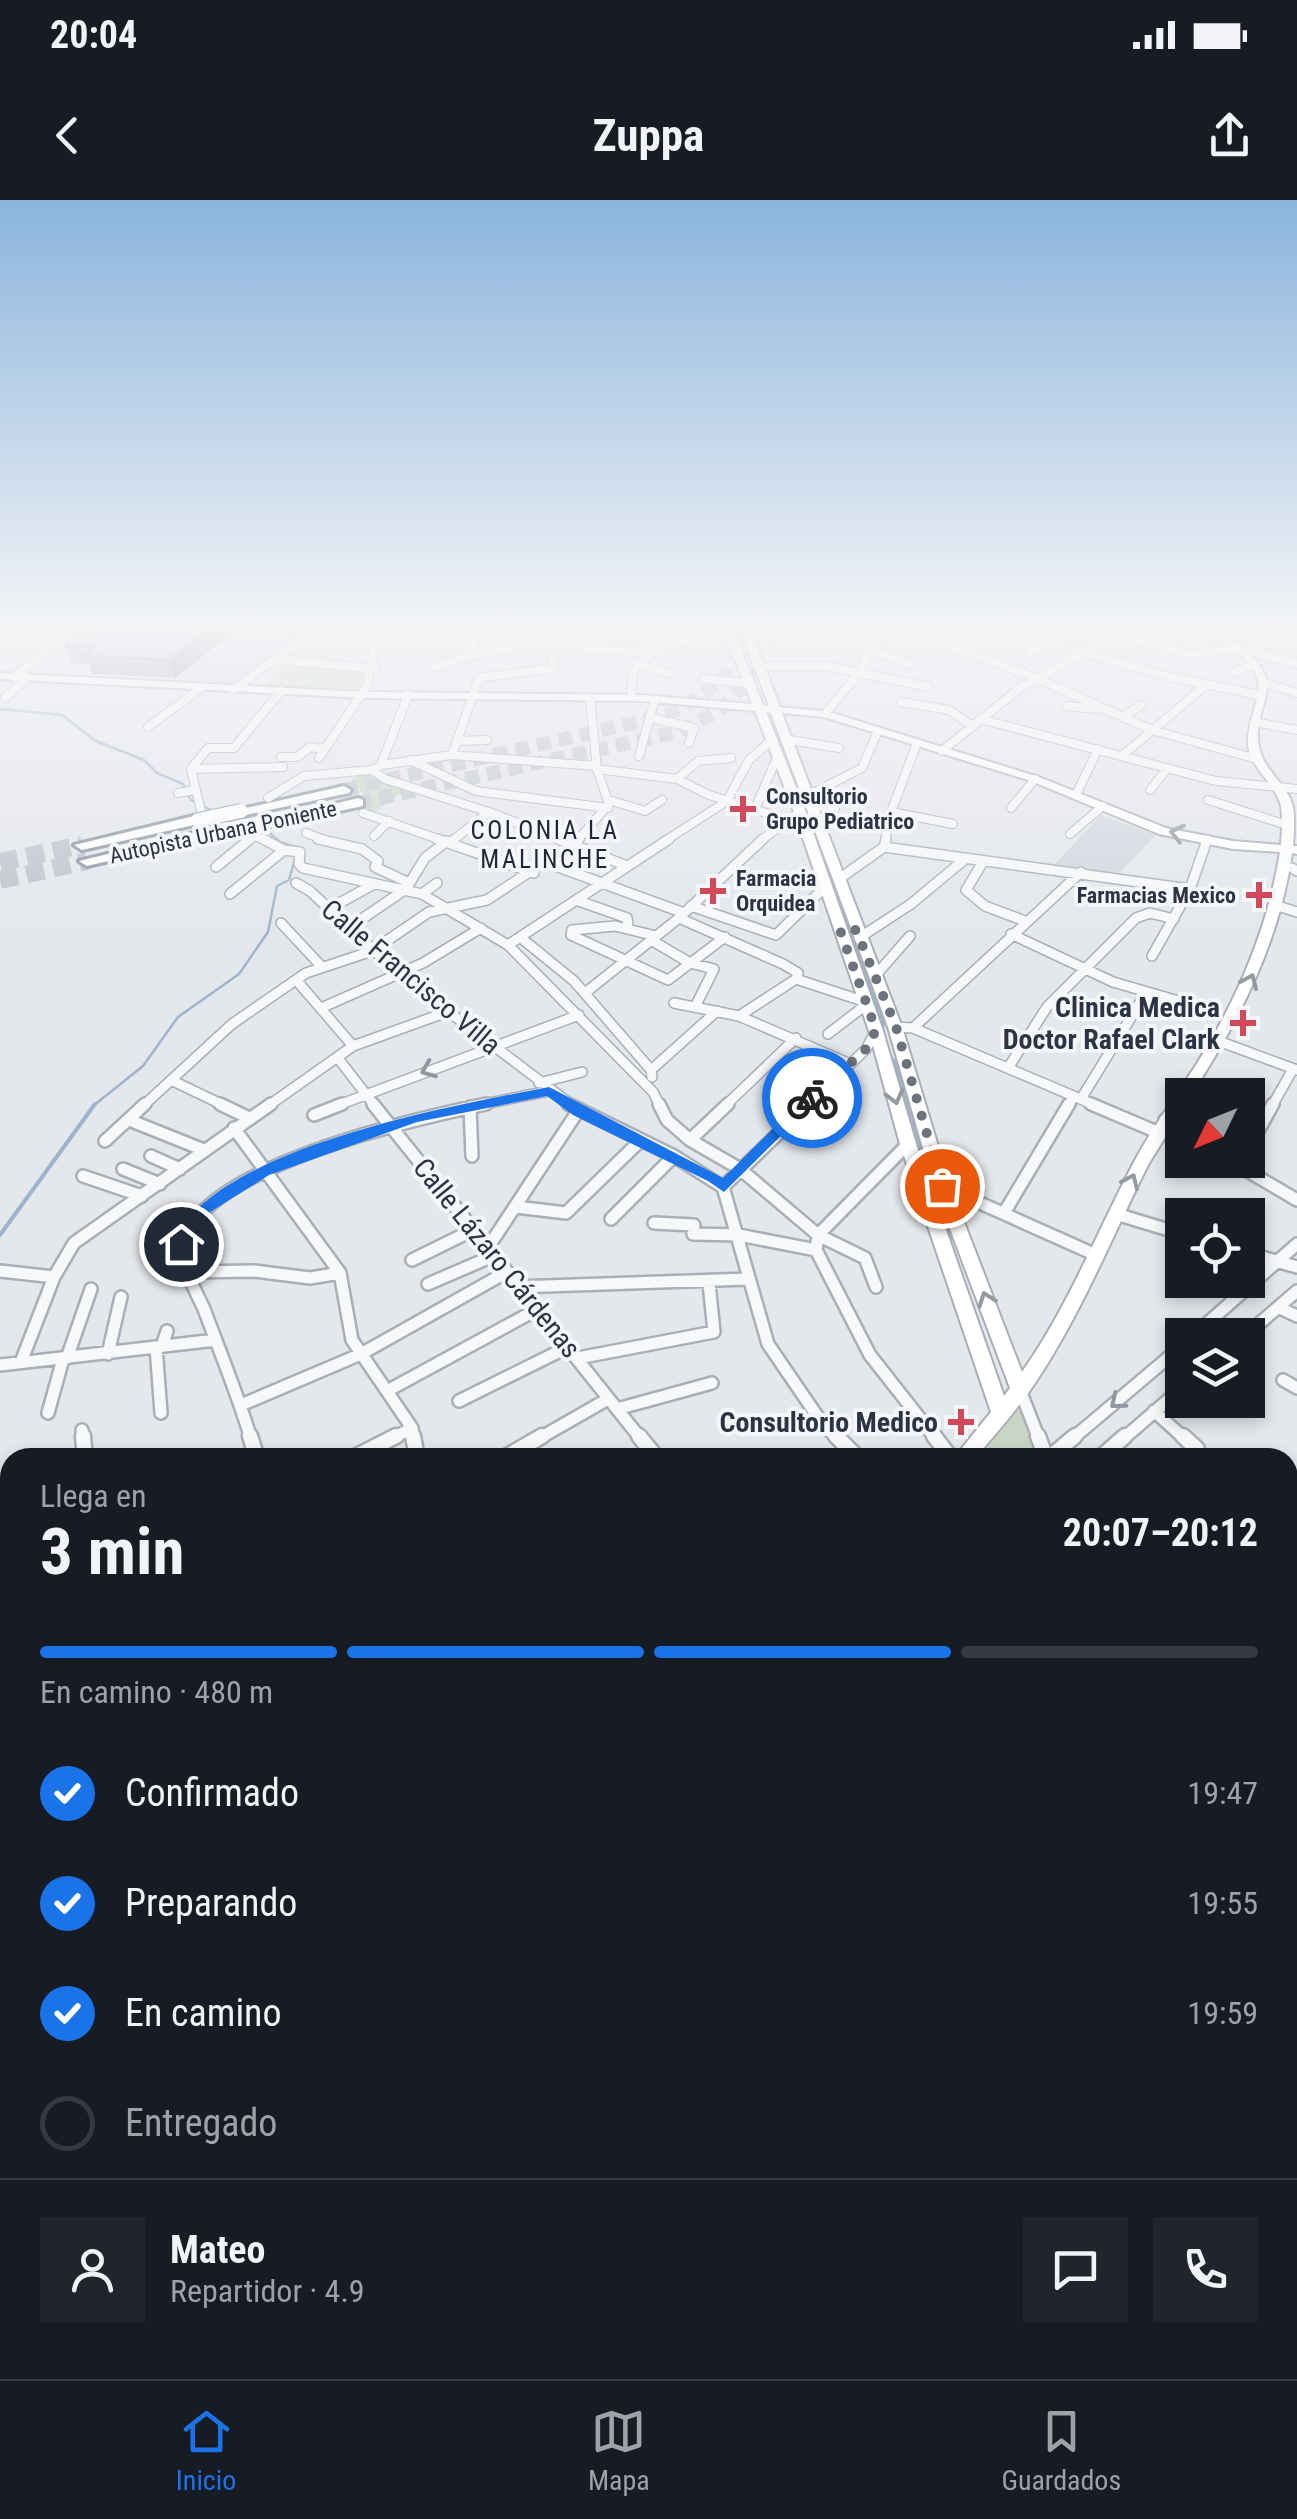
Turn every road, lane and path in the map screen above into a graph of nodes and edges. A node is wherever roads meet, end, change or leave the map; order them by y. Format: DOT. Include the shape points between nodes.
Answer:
graph roads {
  1 [pos="248,731"];
  2 [pos="338,731"];
  3 [pos="392,731"];
  4 [pos="461,731"];
  5 [pos="593,731"];
  6 [pos="648,731"];
  7 [pos="693,731"];
  8 [pos="776,731"];
  9 [pos="878,731"];
  10 [pos="967,731"];
  11 [pos="1013,731"];
  12 [pos="1151,731"];
  13 [pos="1154,731"];
  14 [pos="1255,731"];
  15 [pos="457,740"];
  16 [pos="487,740"];
  17 [pos="781,740"];
  18 [pos="917,742"];
  19 [pos="690,743"];
  20 [pos="839,748"];
  21 [pos="325,749"];
  22 [pos="1098,749"];
  23 [pos="942,750"];
  24 [pos="452,755"];
  25 [pos="1123,755"];
  26 [pos="640,756"];
  27 [pos="778,756"];
  28 [pos="318,758"];
  29 [pos="408,758"];
  30 [pos="730,758"];
  31 [pos="1258,760"];
  32 [pos="376,767"];
  33 [pos="596,768"];
  34 [pos="190,770"];
  35 [pos="1166,770"];
  36 [pos="678,779"];
  37 [pos="1034,779"];
  38 [pos="344,790"];
  39 [pos="1150,790"];
  40 [pos="1297,790"];
  41 [pos="476,791"];
  42 [pos="1280,792"];
  43 [pos="1076,795"];
  44 [pos="268,798"];
  45 [pos="1297,798"];
  46 [pos="662,800"];
  47 [pos="1208,800"];
  48 [pos="727,801"];
  49 [pos="608,804"];
  50 [pos="1103,806"];
  51 [pos="361,808"];
  52 [pos="802,808"];
  53 [pos="1011,808"];
  54 [pos="755,809"];
  55 [pos="835,809"];
  56 [pos="199,811"];
  57 [pos="489,812"];
  58 [pos="891,812"];
  59 [pos="389,821"];
  60 [pos="953,824"];
  61 [pos="1290,826"];
  62 [pos="306,833"];
  63 [pos="1070,834"];
  64 [pos="255,835"];
  65 [pos="374,836"];
  66 [pos="1207,840"];
  67 [pos="449,841"];
  68 [pos="576,844"];
  69 [pos="884,847"];
  70 [pos="1296,850"];
  71 [pos="292,851"];
  72 [pos="1046,855"];
  73 [pos="966,859"];
  74 [pos="982,862"];
  75 [pos="550,864"];
  76 [pos="628,866"];
  77 [pos="216,867"];
  78 [pos="1039,868"];
  79 [pos="1294,870"];
  80 [pos="1082,872"];
  81 [pos="534,874"];
  82 [pos="296,883"];
  83 [pos="436,883"];
  84 [pos="604,883"];
  85 [pos="832,883"];
  86 [pos="374,884"];
  87 [pos="406,886"];
  88 [pos="1190,889"];
  89 [pos="230,894"];
  90 [pos="422,894"];
  91 [pos="576,900"];
  92 [pos="1281,907"];
  93 [pos="446,908"];
  94 [pos="327,910"];
  95 [pos="685,912"];
  96 [pos="1297,912"];
  97 [pos="1174,919"];
  98 [pos="282,922"];
  99 [pos="1025,922"];
  100 [pos="628,924"];
  101 [pos="481,928"];
  102 [pos="347,929"];
  103 [pos="1010,934"];
  104 [pos="850,935"];
  105 [pos="726,936"];
  106 [pos="910,936"];
  107 [pos="520,937"];
  108 [pos="654,938"];
  109 [pos="508,945"];
  110 [pos="372,951"];
  111 [pos="1152,956"];
  112 [pos="624,960"];
  113 [pos="690,962"];
  114 [pos="322,967"];
  115 [pos="1084,970"];
  116 [pos="399,974"];
  117 [pos="875,976"];
  118 [pos="796,979"];
  119 [pos="297,980"];
  120 [pos="576,984"];
  121 [pos="554,992"];
  122 [pos="585,993"];
  123 [pos="1146,993"];
  124 [pos="674,1003"];
  125 [pos="867,1003"];
  126 [pos="1196,1006"];
  127 [pos="695,1007"];
  128 [pos="322,1008"];
  129 [pos="716,1011"];
  130 [pos="447,1012"];
  131 [pos="579,1015"];
  132 [pos="739,1016"];
  133 [pos="896,1027"];
  134 [pos="913,1028"];
  135 [pos="876,1030"];
  136 [pos="828,1034"];
  137 [pos="796,1038"];
  138 [pos="1221,1042"];
  139 [pos="491,1045"];
  140 [pos="353,1046"];
  141 [pos="337,1057"];
  142 [pos="848,1063"];
  143 [pos="1008,1068"];
  144 [pos="651,1070"];
  145 [pos="1295,1070"];
  146 [pos="582,1072"];
  147 [pos="1196,1078"];
  148 [pos="171,1080"];
  149 [pos="538,1083"];
  150 [pos="549,1091"];
  151 [pos="653,1092"];
  152 [pos="366,1094"];
  153 [pos="1078,1098"];
  154 [pos="470,1106"];
  155 [pos="578,1111"];
  156 [pos="314,1114"];
  157 [pos="249,1118"];
  158 [pos="128,1120"];
  159 [pos="1265,1120"];
  160 [pos="1165,1121"];
  161 [pos="390,1125"];
  162 [pos="1161,1126"];
  163 [pos="1165,1127"];
  164 [pos="234,1128"];
  165 [pos="105,1140"];
  166 [pos="640,1140"];
  167 [pos="690,1140"];
  168 [pos="908,1144"];
  169 [pos="204,1150"];
  170 [pos="151,1156"];
  171 [pos="472,1156"];
  172 [pos="674,1156"];
  173 [pos="740,1168"];
  174 [pos="124,1169"];
  175 [pos="180,1169"];
  176 [pos="263,1171"];
  177 [pos="83,1176"];
  178 [pos="1263,1178"];
  179 [pos="160,1184"];
  180 [pos="942,1186"];
  181 [pos="724,1187"];
  182 [pos="142,1196"];
  183 [pos="1296,1197"];
  184 [pos="516,1207"];
  185 [pos="1004,1213"];
  186 [pos="1116,1214"];
  187 [pos="611,1219"];
  188 [pos="654,1223"];
  189 [pos="1165,1229"];
  190 [pos="474,1230"];
  191 [pos="739,1235"];
  192 [pos="818,1235"];
  193 [pos="964,1238"];
  194 [pos="941,1243"];
  195 [pos="1297,1244"];
  196 [pos="816,1250"];
  197 [pos="490,1253"];
  198 [pos="1096,1255"];
  199 [pos="1265,1257"];
  200 [pos="412,1260"];
  201 [pos="1276,1261"];
  202 [pos="1297,1267"];
  203 [pos="0,1272"];
  204 [pos="189,1272"];
  205 [pos="340,1273"];
  206 [pos="505,1273"];
  207 [pos="54,1276"];
  208 [pos="748,1279"];
  209 [pos="428,1284"];
  210 [pos="709,1284"];
  211 [pos="517,1287"];
  212 [pos="876,1287"];
  213 [pos="91,1290"];
  214 [pos="1297,1292"];
  215 [pos="121,1296"];
  216 [pos="1280,1308"];
  217 [pos="536,1310"];
  218 [pos="1297,1316"];
  219 [pos="1213,1318"];
  220 [pos="1265,1320"];
  221 [pos="166,1330"];
  222 [pos="216,1340"];
  223 [pos="159,1346"];
  224 [pos="568,1347"];
  225 [pos="108,1354"];
  226 [pos="362,1354"];
  227 [pos="578,1358"];
  228 [pos="65,1359"];
  229 [pos="1165,1360"];
  230 [pos="21,1362"];
  231 [pos="0,1365"];
  232 [pos="1283,1380"];
  233 [pos="712,1384"];
  234 [pos="1297,1388"];
  235 [pos="1020,1390"];
  236 [pos="388,1391"];
  237 [pos="460,1401"];
  238 [pos="1165,1402"];
  239 [pos="613,1404"];
  240 [pos="241,1405"];
  241 [pos="1154,1411"];
  242 [pos="161,1412"];
  243 [pos="48,1413"];
  244 [pos="1001,1414"];
  245 [pos="412,1428"];
  246 [pos="82,1430"];
  247 [pos="84,1448"];
  248 [pos="253,1448"];
  249 [pos="372,1448"];
  250 [pos="415,1448"];
  251 [pos="524,1448"];
  252 [pos="649,1448"];
  253 [pos="848,1448"];
  254 [pos="943,1448"];
  255 [pos="972,1448"];
  256 [pos="1043,1448"];
  257 [pos="1059,1448"];
  258 [pos="1115,1448"];
  259 [pos="1196,1448"];
  1 -- 34 [label="street" via="234,748 208,748"];
  2 -- 21 [label="street"];
  3 -- 32 [label="street"];
  4 -- 15 [label="street"];
  5 -- 33 [label="street"];
  6 -- 26 [label="street"];
  7 -- 19 [label="street"];
  8 -- 17 [label="street"];
  9 -- 18 [label="street"];
  9 -- 52 [label="street" via="862,768"];
  10 -- 23 [label="street"];
  11 -- 22 [label="street"];
  12 -- 25 [label="street"];
  13 -- 31 [label="street"];
  14 -- 31 [label="street"];
  15 -- 16 [label="street"];
  15 -- 24 [label="street"];
  17 -- 20 [label="street"];
  17 -- 27 [label="street"];
  17 -- 48 [label="street" via="749,760"];
  17 -- 52 [label="street"];
  18 -- 23 [label="street"];
  18 -- 58 [label="street"];
  21 -- 28 [label="street"];
  21 -- 34 [label="street" via="310,747 282,762"];
  22 -- 25 [label="street"];
  22 -- 43 [label="street"];
  23 -- 37 [label="street"];
  24 -- 29 [label="street"];
  24 -- 33 [label="street"];
  25 -- 35 [label="street"];
  27 -- 52 [label="street"];
  27 -- 54 [label="street"];
  29 -- 32 [label="street"];
  29 -- 41 [label="street"];
  30 -- 36 [label="street" via="698,762"];
  31 -- 42 [label="street"];
  32 -- 44 [label="street" via="304,774 284,781"];
  32 -- 57 [label="street" via="384,779"];
  33 -- 36 [label="street"];
  33 -- 49 [label="street"];
  34 -- 56 [label="street" via="186,791"];
  35 -- 39 [label="street"];
  35 -- 42 [label="street"];
  36 -- 48 [label="street"];
  37 -- 43 [label="street"];
  37 -- 53 [label="street"];
  38 -- 56 [label="highway, Autopista Urbana Poniente, bridge" via="241,811"];
  40 -- 42 [label="street"];
  41 -- 49 [label="street"];
  41 -- 57 [label="street"];
  42 -- 45 [label="street"];
  42 -- 61 [label="street"];
  43 -- 50 [label="street"];
  46 -- 49 [label="street" via="645,810"];
  47 -- 61 [label="street"];
  48 -- 54 [label="street"];
  48 -- 76 [label="street"];
  49 -- 68 [label="street"];
  50 -- 63 [label="street"];
  66 -- 50 [label="street, one-way"];
  51 -- 56 [label="highway, Autopista Urbana Poniente, bridge" via="85,853"];
  51 -- 59 [label="street"];
  52 -- 54 [label="street"];
  52 -- 55 [label="street"];
  52 -- 85 [label="street"];
  52 -- 95 [label="street"];
  56 -- 64 [label="street"];
  57 -- 67 [label="street"];
  57 -- 68 [label="street"];
  58 -- 60 [label="street"];
  58 -- 69 [label="street"];
  59 -- 65 [label="street"];
  59 -- 67 [label="street"];
  61 -- 70 [label="street"];
  62 -- 87 [label="street" via="374,855 375,867"];
  64 -- 71 [label="street"];
  64 -- 77 [label="street"];
  66 -- 70 [label="street"];
  66 -- 88 [label="street"];
  67 -- 81 [label="street"];
  67 -- 87 [label="street" via="425,858"];
  68 -- 75 [label="street"];
  68 -- 76 [label="street"];
  69 -- 73 [label="street"];
  69 -- 85 [label="street"];
  70 -- 79 [label="street"];
  71 -- 86 [label="street" via="303,868"];
  71 -- 89 [label="street"];
  72 -- 78 [label="street"];
  73 -- 74 [label="street"];
  73 -- 104 [label="street" via="910,904"];
  74 -- 78 [label="street"];
  74 -- 99 [label="street" via="966,890 985,906"];
  75 -- 81 [label="street"];
  75 -- 84 [label="street"];
  76 -- 84 [label="street"];
  78 -- 80 [label="street"];
  79 -- 92 [label="street"];
  80 -- 88 [label="street"];
  80 -- 99 [label="street"];
  81 -- 93 [label="street" via="480,904"];
  82 -- 94 [label="street, Calle Francisco Villa"];
  83 -- 90 [label="street"];
  84 -- 91 [label="street"];
  84 -- 95 [label="street"];
  85 -- 95 [label="street" via="772,935"];
  85 -- 104 [label="street"];
  86 -- 87 [label="street"];
  86 -- 94 [label="street"];
  87 -- 90 [label="street"];
  87 -- 102 [label="street"];
  88 -- 97 [label="street"];
  90 -- 93 [label="street"];
  91 -- 100 [label="street" via="627,918"];
  91 -- 107 [label="street"];
  92 -- 96 [label="street"];
  138 -- 92 [label="street, one-way"];
  93 -- 101 [label="street"];
  93 -- 110 [label="street" via="424,914"];
  94 -- 102 [label="street, Calle Francisco Villa"];
  95 -- 105 [label="street"];
  95 -- 108 [label="street"];
  97 -- 111 [label="street"];
  97 -- 115 [label="street" via="1139,916"];
  98 -- 114 [label="street"];
  99 -- 103 [label="street"];
  100 -- 108 [label="street"];
  100 -- 112 [label="street" via="572,930 575,939"];
  101 -- 109 [label="street"];
  101 -- 116 [label="street"];
  102 -- 110 [label="street, Calle Francisco Villa"];
  103 -- 115 [label="street"];
  103 -- 134 [label="street"];
  104 -- 117 [label="street"];
  104 -- 125 [label="street"];
  105 -- 113 [label="street"];
  105 -- 118 [label="street" via="795,971"];
  106 -- 117 [label="street"];
  107 -- 109 [label="street"];
  107 -- 120 [label="street"];
  108 -- 112 [label="street"];
  108 -- 113 [label="street"];
  109 -- 121 [label="street"];
  110 -- 114 [label="street"];
  110 -- 116 [label="street, Calle Francisco Villa"];
  112 -- 113 [label="street" via="668,980"];
  112 -- 122 [label="street"];
  113 -- 127 [label="street" via="714,970"];
  114 -- 119 [label="street"];
  115 -- 123 [label="street"];
  115 -- 143 [label="street" via="1048,1007"];
  116 -- 128 [label="street"];
  116 -- 130 [label="street, Calle Francisco Villa"];
  117 -- 133 [label="street"];
  118 -- 125 [label="street"];
  118 -- 132 [label="street"];
  119 -- 128 [label="street"];
  119 -- 148 [label="street" via="232,1024"];
  120 -- 121 [label="street"];
  120 -- 122 [label="street"];
  121 -- 131 [label="street"];
  122 -- 144 [label="street"];
  123 -- 126 [label="street"];
  123 -- 153 [label="street"];
  124 -- 127 [label="street"];
  125 -- 135 [label="street"];
  125 -- 136 [label="street"];
  127 -- 129 [label="street"];
  128 -- 140 [label="street"];
  129 -- 132 [label="street"];
  129 -- 144 [label="street"];
  130 -- 139 [label="street, Calle Francisco Villa"];
  130 -- 140 [label="street"];
  131 -- 139 [label="street"];
  131 -- 151 [label="street"];
  132 -- 137 [label="street"];
  133 -- 134 [label="street"];
  133 -- 180 [label="street"];
  134 -- 143 [label="street"];
  135 -- 142 [label="street" via="870,1045"];
  135 -- 168 [label="street, one-way"];
  137 -- 142 [label="street"];
  137 -- 167 [label="street"];
  138 -- 145 [label="street"];
  138 -- 147 [label="street"];
  139 -- 149 [label="street, Calle Francisco Villa"];
  139 -- 152 [label="street, one-way"];
  140 -- 141 [label="street"];
  141 -- 152 [label="street, Calle Lázaro Cárdenas"];
  141 -- 157 [label="street"];
  142 -- 173 [label="street"];
  143 -- 153 [label="street"];
  144 -- 151 [label="street"];
  145 -- 159 [label="street"];
  146 -- 149 [label="street"];
  148 -- 157 [label="street"];
  148 -- 158 [label="street"];
  149 -- 150 [label="street, Calle Francisco Villa"];
  150 -- 154 [label="street"];
  150 -- 155 [label="street, Calle Francisco Villa"];
  151 -- 167 [label="street" via="668,1120"];
  152 -- 156 [label="street"];
  152 -- 161 [label="street, Calle Lázaro Cárdenas"];
  153 -- 162 [label="street"];
  153 -- 185 [label="street"];
  154 -- 161 [label="street"];
  154 -- 171 [label="street"];
  155 -- 166 [label="street, Calle Francisco Villa"];
  155 -- 184 [label="street"];
  157 -- 164 [label="street"];
  158 -- 165 [label="street"];
  158 -- 169 [label="street"];
  160 -- 162 [label="street"];
  161 -- 176 [label="street"];
  161 -- 190 [label="street, Calle Lázaro Cárdenas"];
  162 -- 163 [label="street"];
  186 -- 162 [label="street, one-way"];
  164 -- 169 [label="street"];
  164 -- 176 [label="street"];
  166 -- 172 [label="street, Calle Francisco Villa"];
  166 -- 184 [label="street" via="566,1213"];
  167 -- 173 [label="street"];
  168 -- 192 [label="street"];
  168 -- 194 [label="street"];
  169 -- 175 [label="street"];
  170 -- 175 [label="street"];
  172 -- 181 [label="street, Calle Francisco Villa"];
  172 -- 187 [label="street"];
  173 -- 181 [label="street"];
  173 -- 192 [label="street"];
  174 -- 179 [label="street"];
  175 -- 179 [label="street"];
  176 -- 204 [label="street" via="221,1194 187,1228 181,1244"];
  176 -- 205 [label="street"];
  177 -- 182 [label="street"];
  178 -- 183 [label="street"];
  179 -- 182 [label="street"];
  180 -- 185 [label="street"];
  180 -- 193 [label="street"];
  181 -- 191 [label="street"];
  182 -- 207 [label="street" via="74,1243"];
  184 -- 197 [label="street"];
  185 -- 198 [label="street"];
  186 -- 189 [label="street"];
  186 -- 198 [label="street"];
  188 -- 191 [label="street" via="694,1225 693,1234"];
  190 -- 197 [label="street, Calle Lázaro Cárdenas"];
  190 -- 200 [label="street"];
  191 -- 196 [label="street"];
  191 -- 208 [label="street"];
  192 -- 196 [label="street"];
  192 -- 212 [label="street" via="866,1258"];
  193 -- 194 [label="street"];
  235 -- 193 [label="street, one-way"];
  194 -- 244 [label="street"];
  195 -- 201 [label="street"];
  196 -- 254 [label="street" via="870,1354"];
  197 -- 206 [label="street, Calle Lázaro Cárdenas"];
  197 -- 209 [label="street"];
  198 -- 235 [label="street"];
  199 -- 201 [label="street"];
  201 -- 202 [label="street"];
  201 -- 219 [label="street"];
  203 -- 207 [label="street"];
  204 -- 205 [label="street" via="310,1278"];
  204 -- 222 [label="street"];
  205 -- 226 [label="street" via="348,1326"];
  206 -- 211 [label="street, Calle Lázaro Cárdenas"];
  206 -- 226 [label="street"];
  207 -- 230 [label="street"];
  208 -- 210 [label="street"];
  208 -- 253 [label="street" via="759,1322 782,1366"];
  210 -- 211 [label="street"];
  210 -- 227 [label="street" via="714,1332"];
  211 -- 217 [label="street, Calle Lázaro Cárdenas"];
  213 -- 228 [label="street"];
  214 -- 216 [label="street"];
  215 -- 225 [label="street"];
  216 -- 218 [label="street"];
  216 -- 220 [label="street"];
  217 -- 224 [label="street, Calle Lázaro Cárdenas"];
  217 -- 236 [label="street"];
  221 -- 223 [label="street"];
  222 -- 223 [label="street"];
  222 -- 240 [label="street"];
  223 -- 225 [label="street"];
  223 -- 242 [label="street"];
  224 -- 227 [label="street, Calle Lázaro Cárdenas"];
  224 -- 237 [label="street"];
  225 -- 228 [label="street"];
  226 -- 236 [label="street"];
  226 -- 240 [label="street"];
  227 -- 239 [label="street, Calle Lázaro Cárdenas"];
  228 -- 230 [label="street"];
  228 -- 243 [label="street"];
  229 -- 257 [label="street, one-way"];
  230 -- 231 [label="street"];
  232 -- 234 [label="street"];
  233 -- 239 [label="street"];
  235 -- 244 [label="street"];
  235 -- 256 [label="street"];
  236 -- 245 [label="street"];
  238 -- 241 [label="street"];
  239 -- 251 [label="street"];
  239 -- 252 [label="street, Calle Lázaro Cárdenas"];
  240 -- 248 [label="street"];
  241 -- 258 [label="street"];
  241 -- 259 [label="street"];
  244 -- 255 [label="street"];
  245 -- 249 [label="street"];
  245 -- 250 [label="street"];
  246 -- 247 [label="street"];
}
